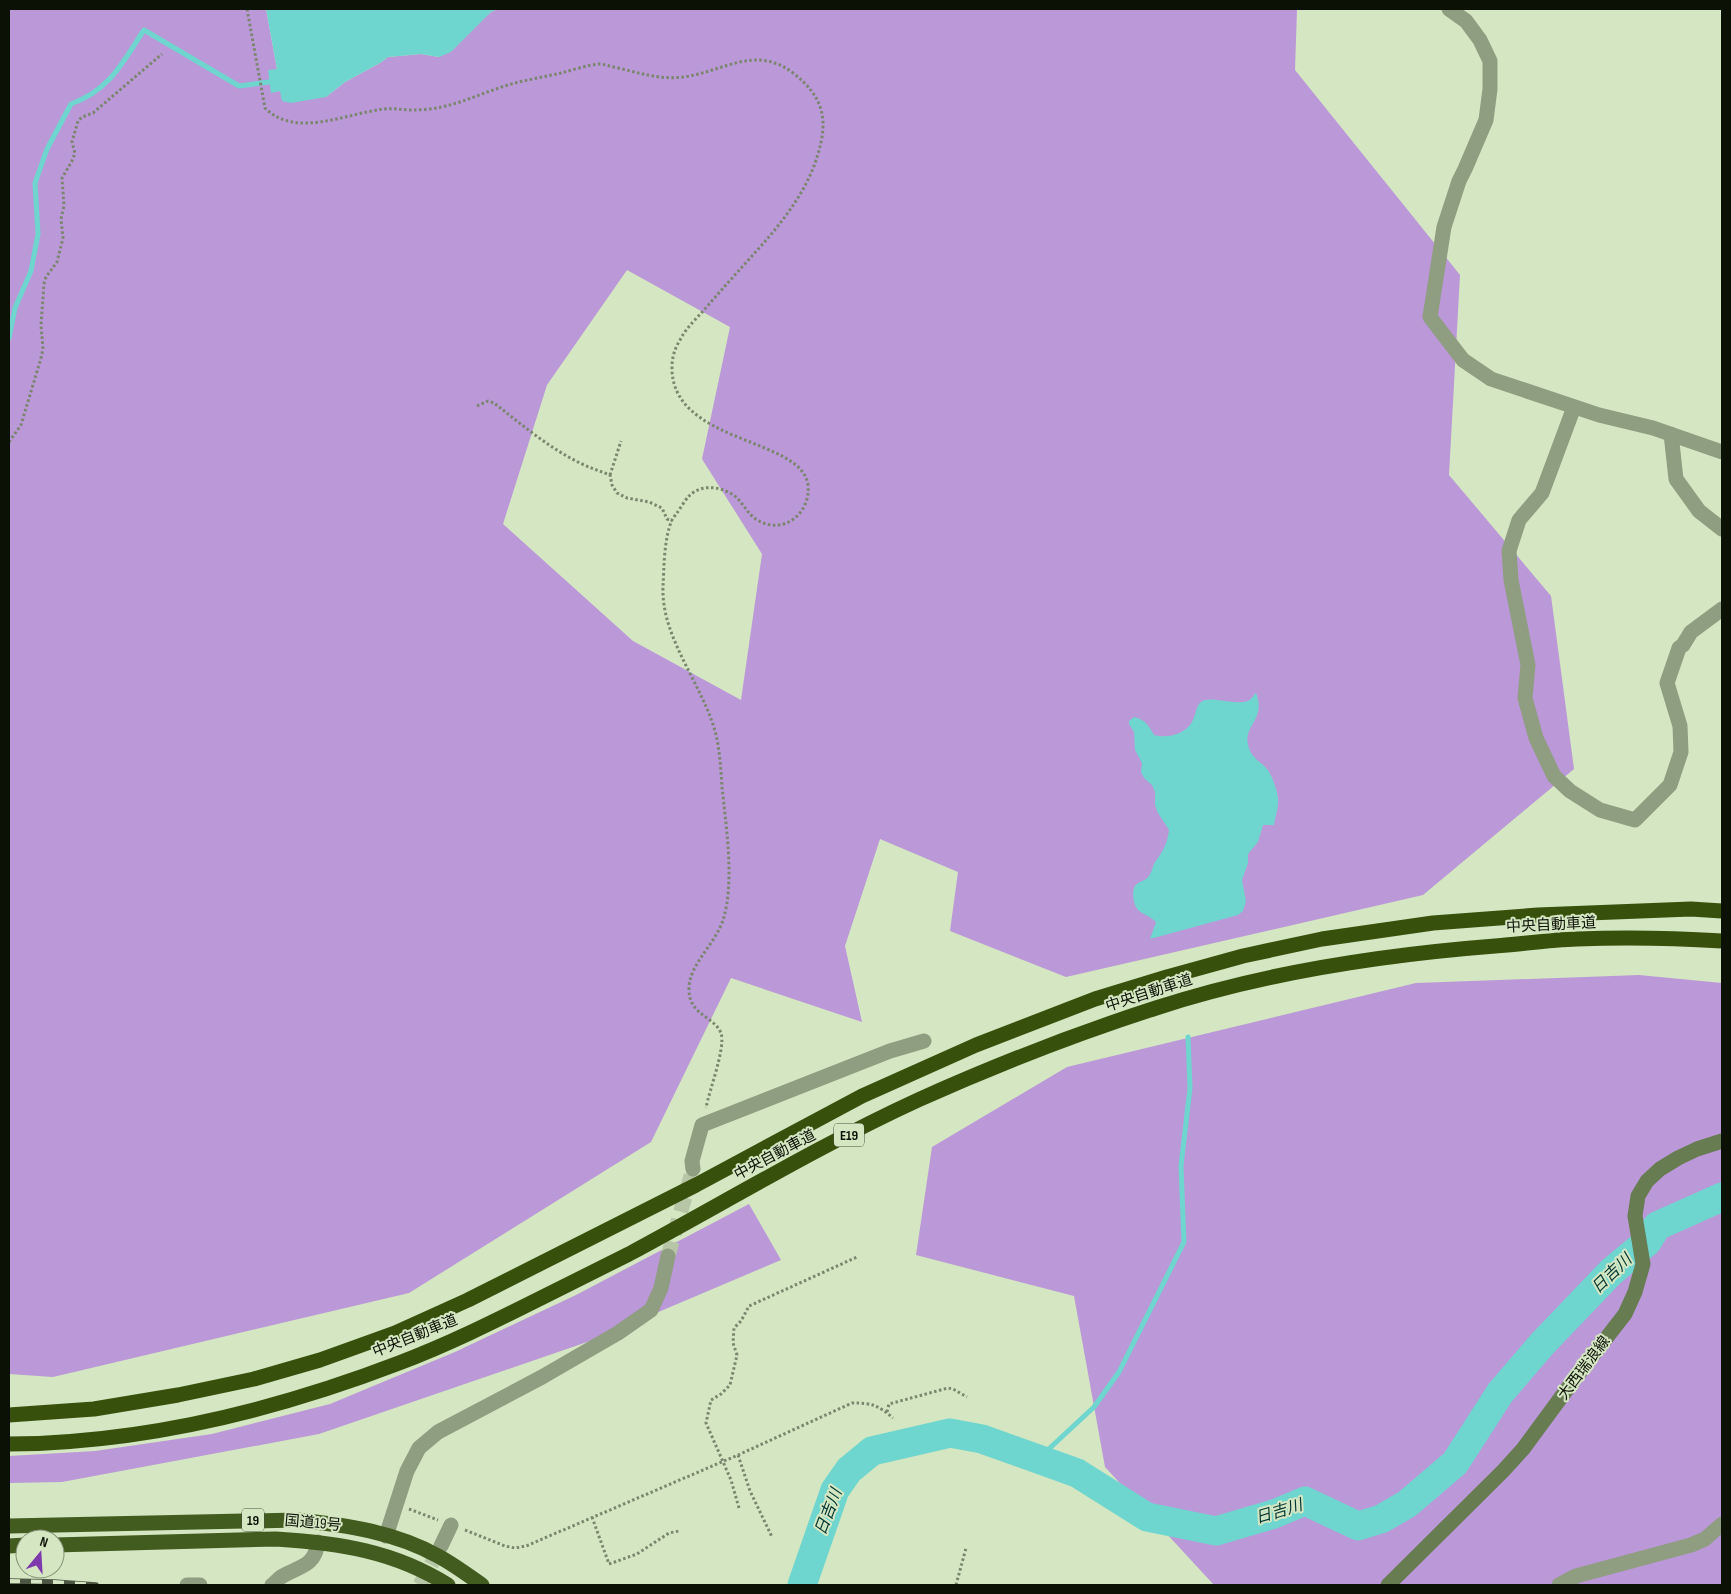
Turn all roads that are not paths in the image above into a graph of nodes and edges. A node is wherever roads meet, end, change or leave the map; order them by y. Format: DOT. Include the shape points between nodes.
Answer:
graph roads {
  1 [pos="1449,9"];
  2 [pos="1574,407"];
  3 [pos="1671,434"];
  4 [pos="1722,452"];
  5 [pos="1722,529"];
  6 [pos="1722,609"];
  7 [pos="1722,911"];
  8 [pos="1722,941"];
  9 [pos="924,1041"];
  10 [pos="1722,1141"];
  11 [pos="693,1169"];
  12 [pos="668,1256"];
  13 [pos="9,1414"];
  14 [pos="9,1444"];
  15 [pos="1722,1524"];
  16 [pos="451,1525"];
  17 [pos="9,1526"];
  18 [pos="386,1536"];
  19 [pos="318,1542"];
  20 [pos="65,1545"];
  21 [pos="442,1546"];
  22 [pos="187,1585"];
  23 [pos="200,1585"];
  24 [pos="272,1585"];
  25 [pos="448,1585"];
  26 [pos="482,1585"];
  27 [pos="1388,1585"];
  28 [pos="1559,1585"];
  1 -- 2 [label="street" via="1466,21 1480,40 1490,60 1490,89 1486,120 1458,181 1444,227 1430,317 1463,360 1491,379"];
  2 -- 3 [label="street"];
  2 -- 6 [label="street" via="1542,493 1519,520 1509,551 1511,580 1528,665 1525,698 1536,738 1554,776 1570,791 1600,810 1635,820 1670,785 1681,752 1680,726 1667,683 1679,648 1692,632"];
  3 -- 4 [label="street"];
  3 -- 5 [label="street" via="1676,479 1699,510"];
  7 -- 13 [label="highway, 中央自動車道 / E19" via="1691,909 1538,915 1433,923 1322,939 1167,977 1094,999 976,1045 862,1096 696,1185 468,1300 395,1333 254,1379 188,1393 94,1409"];
  8 -- 14 [label="highway, 中央自動車道 / E19" via="1576,939 1444,950 1320,966 1158,1007 1048,1045 916,1102 815,1152 624,1256 481,1328 403,1362 261,1409 185,1426 102,1439"];
  9 -- 11 [label="street" via="890,1051 702,1125 692,1161"];
  10 -- 27 [label="main road, 大西瑞浪線" via="1698,1149 1660,1169 1647,1182 1638,1196 1635,1216 1643,1264 1636,1292 1625,1314 1523,1449"];
  12 -- 18 [label="street" via="651,1310 542,1377 438,1432 419,1448 407,1472"];
  15 -- 28 [label="street" via="1705,1539 1691,1545 1576,1576"];
  16 -- 21 [label="street"];
  17 -- 18 [label="highway, 国道19号 / 19" via="298,1520 335,1524"];
  18 -- 26 [label="highway, 国道19号 / 19" via="437,1555"];
  19 -- 20 [label="highway, 国道19号 / 19" via="276,1539"];
  19 -- 24 [label="street" via="317,1552 310,1562"];
  19 -- 25 [label="highway, 国道19号 / 19" via="399,1560"];
  22 -- 23 [label="street"];
}
